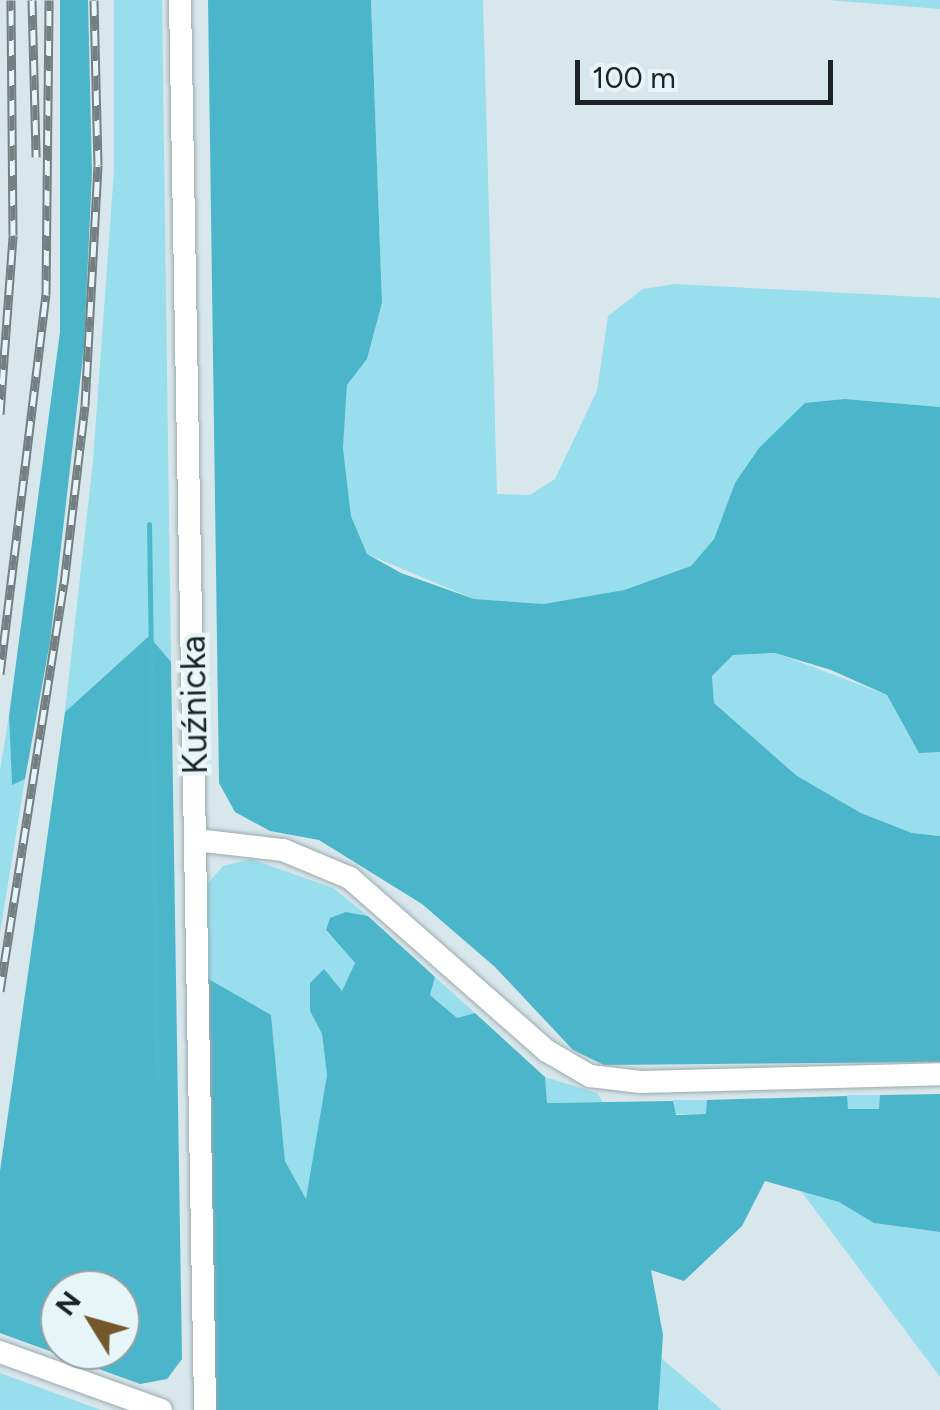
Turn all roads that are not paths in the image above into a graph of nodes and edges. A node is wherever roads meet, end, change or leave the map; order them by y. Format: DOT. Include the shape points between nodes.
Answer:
graph roads {
  1 [pos="180,0"];
  2 [pos="196,840"];
  3 [pos="940,1074"];
  4 [pos="4,1354"];
  5 [pos="161,1410"];
  6 [pos="204,1410"];
  1 -- 2 [label="street, Kuźnicka"];
  2 -- 3 [label="street" via="254,844 342,872 547,1051 590,1076 641,1082"];
  2 -- 6 [label="street, Kuźnicka"];
  4 -- 5 [label="street"];
}
